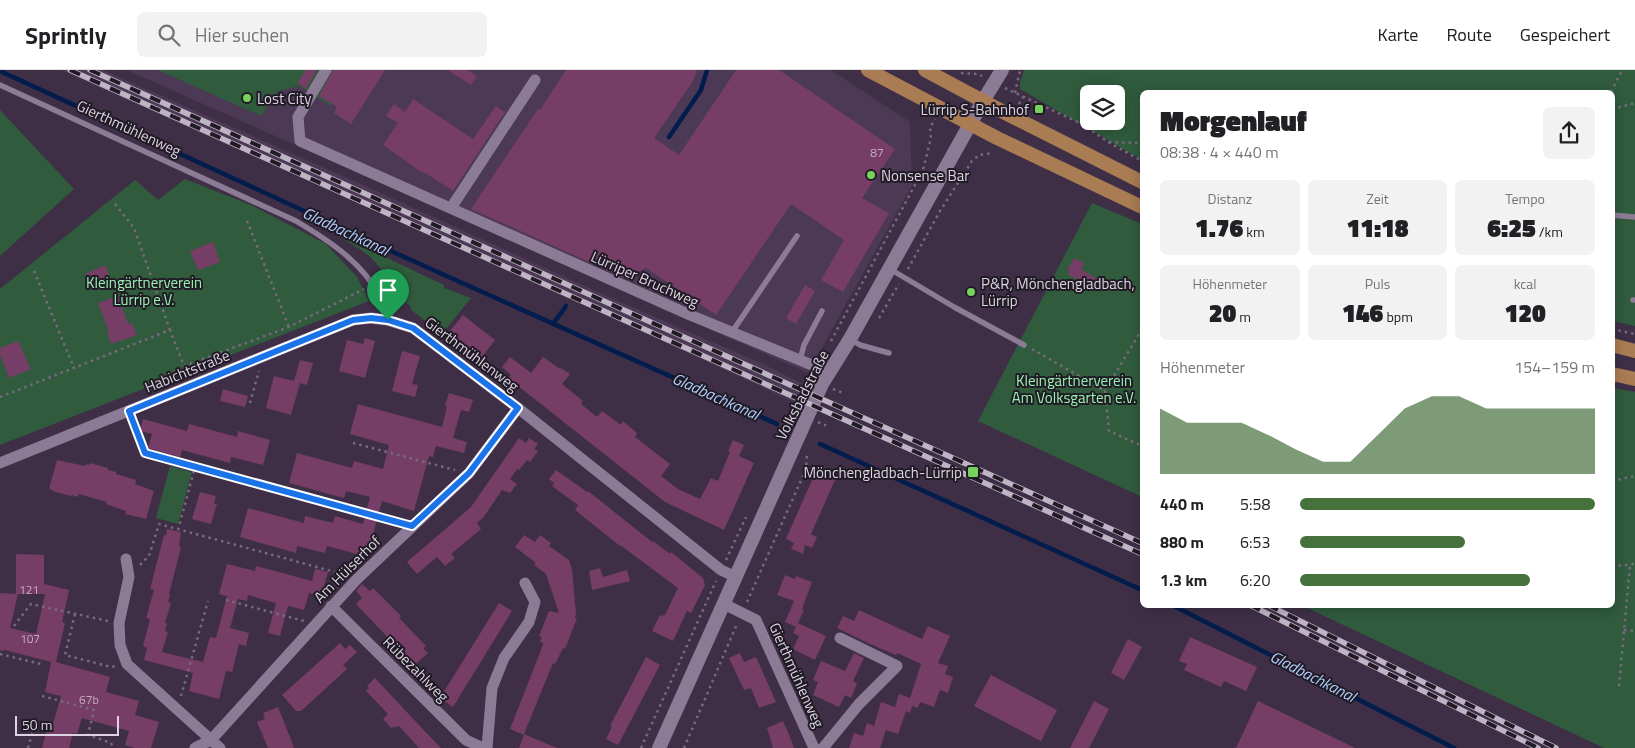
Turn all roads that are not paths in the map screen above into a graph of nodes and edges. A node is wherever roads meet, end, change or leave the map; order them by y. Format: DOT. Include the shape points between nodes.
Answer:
graph roads {
  1 [pos="326,70"];
  2 [pos="868,70"];
  3 [pos="925,70"];
  4 [pos="1002,70"];
  5 [pos="535,80"];
  6 [pos="0,85"];
  7 [pos="983,101"];
  8 [pos="970,123"];
  9 [pos="1140,181"];
  10 [pos="1140,206"];
  11 [pos="451,208"];
  12 [pos="1615,215"];
  13 [pos="1635,217"];
  14 [pos="797,236"];
  15 [pos="890,269"];
  16 [pos="822,311"];
  17 [pos="388,320"];
  18 [pos="732,332"];
  19 [pos="850,339"];
  20 [pos="1024,345"];
  21 [pos="1615,346"];
  22 [pos="1635,351"];
  23 [pos="889,354"];
  24 [pos="800,360"];
  25 [pos="1615,375"];
  26 [pos="833,377"];
  27 [pos="1635,379"];
  28 [pos="518,408"];
  29 [pos="0,463"];
  30 [pos="126,559"];
  31 [pos="736,577"];
  32 [pos="525,582"];
  33 [pos="724,604"];
  34 [pos="331,606"];
  35 [pos="840,638"];
  36 [pos="211,740"];
  37 [pos="195,748"];
  38 [pos="220,748"];
  39 [pos="485,748"];
  40 [pos="659,748"];
  41 [pos="814,748"];
  42 [pos="823,748"];
  1 -- 11 [label="street, Lürriper Bruchweg" via="298,117 300,141"];
  2 -- 8 [label="main road"];
  3 -- 7 [label="main road"];
  4 -- 7 [label="main road, Volksbadstraße"];
  5 -- 11 [label="street"];
  6 -- 17 [label="lane, Gierthmühlenweg" via="296,221 329,241 361,270 380,297"];
  7 -- 8 [label="main road, Volksbadstraße"];
  7 -- 9 [label="main road"];
  8 -- 10 [label="main road"];
  8 -- 15 [label="main road, Volksbadstraße"];
  11 -- 18 [label="street, Lürriper Bruchweg"];
  12 -- 13 [label="lane"];
  14 -- 18 [label="lane"];
  15 -- 19 [label="main road, Volksbadstraße"];
  15 -- 20 [label="lane"];
  16 -- 24 [label="lane"];
  17 -- 28 [label="street, Gierthmühlenweg" via="413,328"];
  17 -- 29 [label="street, Habichtstraße" via="353,320"];
  18 -- 24 [label="street, Lürriper Bruchweg"];
  19 -- 23 [label="lane"];
  19 -- 26 [label="main road, Volksbadstraße"];
  21 -- 22 [label="main road"];
  24 -- 26 [label="street, Lürriper Bruchweg"];
  25 -- 27 [label="main road"];
  26 -- 31 [label="main road, Volksbadstraße" via="800,433"];
  28 -- 31 [label="street, Gierthmühlenweg" via="721,570"];
  28 -- 34 [label="street, Am Hülserhof" via="469,473"];
  30 -- 36 [label="street" via="129,577 119,623 120,645 127,664"];
  31 -- 33 [label="main road, Volksbadstraße"];
  32 -- 39 [label="street, Rübezahlweg" via="535,602 529,622 504,658 492,688"];
  33 -- 40 [label="main road, Volksbadstraße"];
  33 -- 41 [label="street, Gierthmühlenweg" via="756,620"];
  34 -- 36 [label="street, Am Hülserhof"];
  34 -- 39 [label="street, Rübezahlweg" via="466,740"];
  35 -- 42 [label="street, Gierthmühlenweg" via="897,666 859,704"];
  36 -- 37 [label="street, Am Hülserhof"];
  36 -- 38 [label="street"];
}
